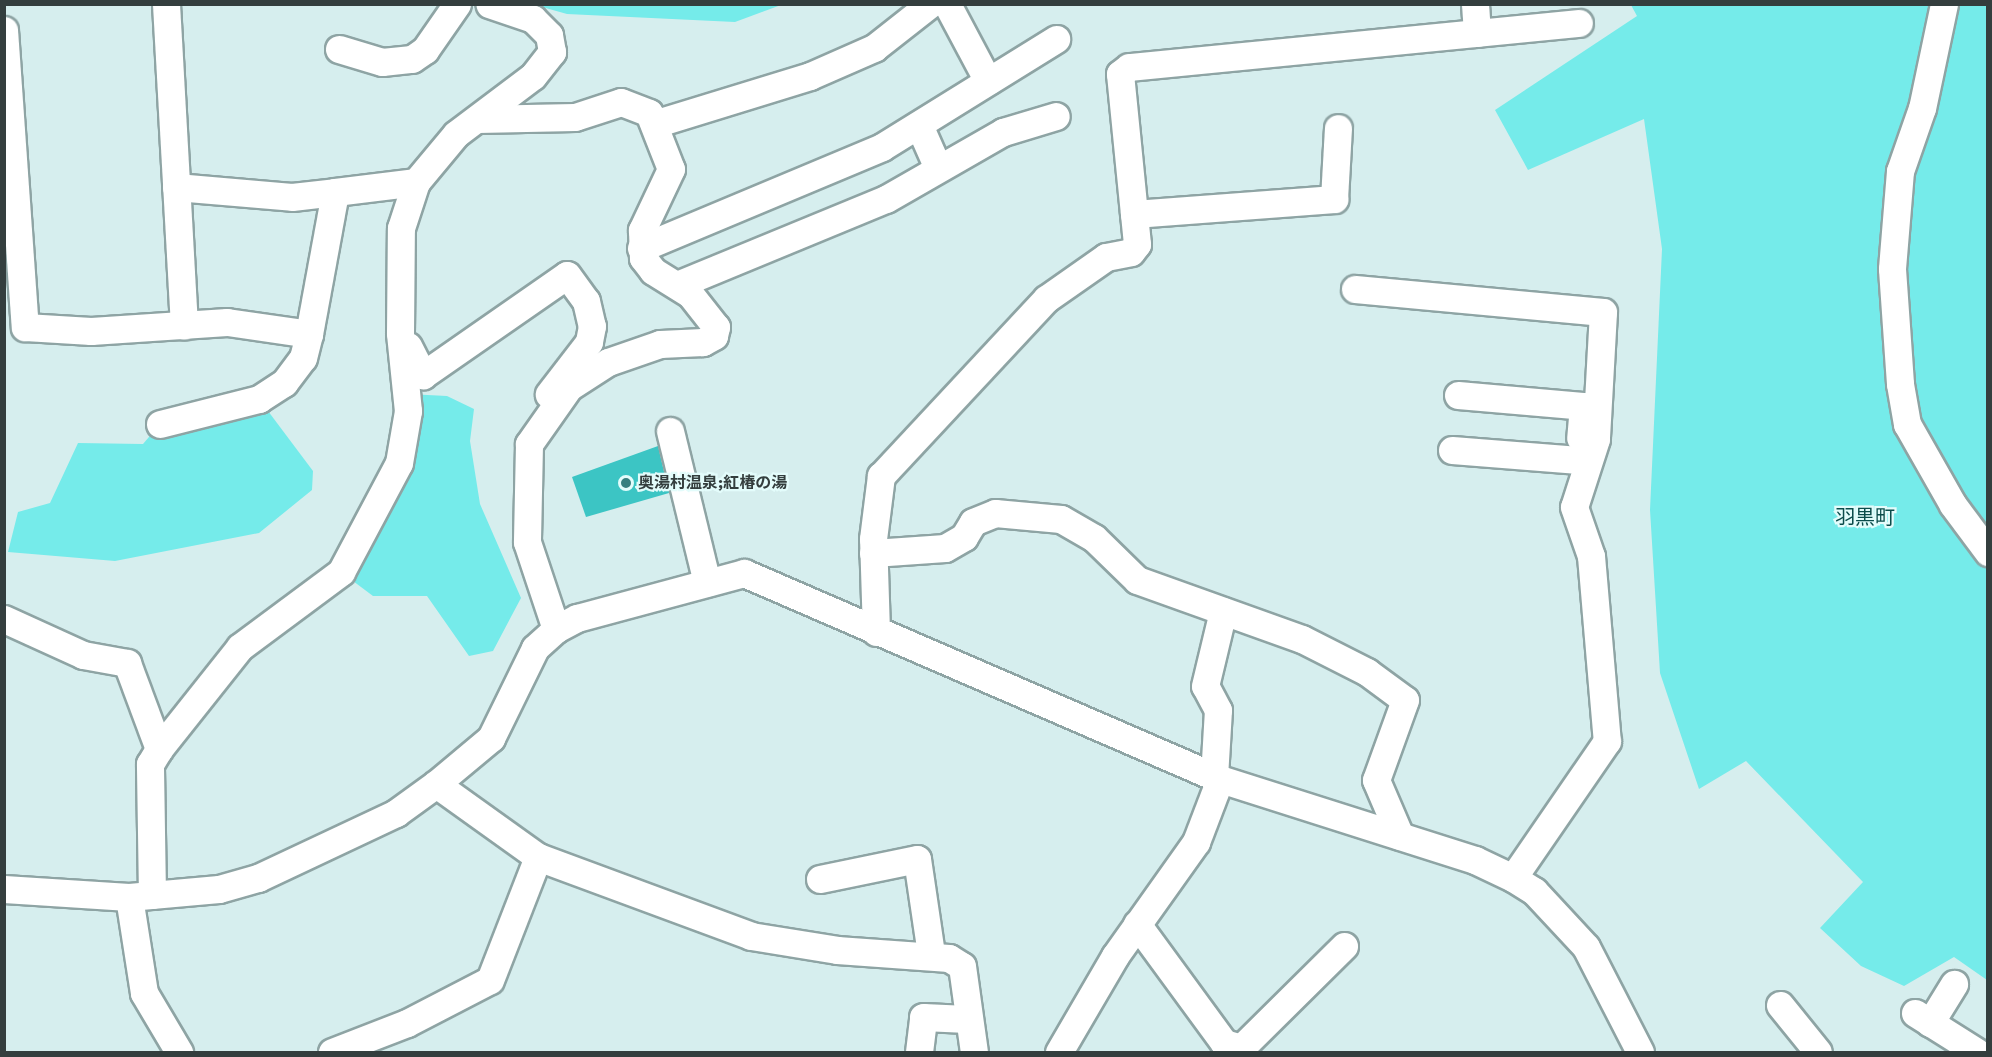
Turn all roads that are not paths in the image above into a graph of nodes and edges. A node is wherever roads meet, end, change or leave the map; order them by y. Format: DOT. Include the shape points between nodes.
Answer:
graph roads {
  1 [pos="166,4"];
  2 [pos="458,4"];
  3 [pos="489,4"];
  4 [pos="930,4"];
  5 [pos="947,4"];
  6 [pos="1475,4"];
  7 [pos="1944,4"];
  8 [pos="1579,23"];
  9 [pos="4,30"];
  10 [pos="1477,33"];
  11 [pos="5,37"];
  12 [pos="1056,39"];
  13 [pos="339,49"];
  14 [pos="988,81"];
  15 [pos="1056,116"];
  16 [pos="477,119"];
  17 [pos="654,124"];
  18 [pos="919,125"];
  19 [pos="1338,128"];
  20 [pos="938,168"];
  21 [pos="416,182"];
  22 [pos="176,187"];
  23 [pos="335,192"];
  24 [pos="1134,214"];
  25 [pos="641,248"];
  26 [pos="677,285"];
  27 [pos="1355,289"];
  28 [pos="184,325"];
  29 [pos="15,327"];
  30 [pos="400,333"];
  31 [pos="309,334"];
  32 [pos="1458,395"];
  33 [pos="393,423"];
  34 [pos="160,424"];
  35 [pos="670,430"];
  36 [pos="529,444"];
  37 [pos="1452,450"];
  38 [pos="1579,460"];
  39 [pos="1576,490"];
  40 [pos="1988,552"];
  41 [pos="873,553"];
  42 [pos="707,583"];
  43 [pos="1223,611"];
  44 [pos="4,620"];
  45 [pos="556,629"];
  46 [pos="876,632"];
  47 [pos="257,634"];
  48 [pos="159,749"];
  49 [pos="1217,778"];
  50 [pos="436,784"];
  51 [pos="1400,836"];
  52 [pos="538,857"];
  53 [pos="1513,878"];
  54 [pos="820,879"];
  55 [pos="4,889"];
  56 [pos="140,896"];
  57 [pos="1137,924"];
  58 [pos="1344,946"];
  59 [pos="931,954"];
  60 [pos="1954,984"];
  61 [pos="1780,1005"];
  62 [pos="967,1019"];
  63 [pos="1224,1048"];
  64 [pos="179,1053"];
  65 [pos="332,1053"];
  66 [pos="919,1053"];
  67 [pos="974,1053"];
  68 [pos="1059,1053"];
  69 [pos="1640,1053"];
  70 [pos="1818,1053"];
  71 [pos="1977,1053"];
  1 -- 22 [label="street"];
  2 -- 13 [label="street" via="425,50 412,59 382,62"];
  3 -- 16 [label="street" via="533,20 549,35 552,52 547,65"];
  4 -- 17 [label="street" via="863,53 810,76"];
  5 -- 14 [label="street"];
  6 -- 10 [label="street"];
  7 -- 40 [label="street" via="1922,108 1900,171 1892,269 1900,384 1908,424 1953,505"];
  8 -- 10 [label="street"];
  9 -- 11 [label="street"];
  10 -- 24 [label="street" via="1129,67 1120,74"];
  11 -- 29 [label="street"];
  12 -- 14 [label="street"];
  14 -- 18 [label="street"];
  15 -- 20 [label="street" via="1002,132"];
  16 -- 17 [label="street" via="575,117 621,102 637,104"];
  16 -- 21 [label="street" via="431,159"];
  17 -- 25 [label="street" via="671,169 642,230"];
  18 -- 20 [label="street"];
  18 -- 25 [label="street" via="882,147"];
  19 -- 24 [label="street" via="1334,199"];
  20 -- 26 [label="street" via="886,199"];
  21 -- 23 [label="street"];
  21 -- 30 [label="street" via="401,228"];
  22 -- 23 [label="street" via="292,197"];
  22 -- 28 [label="street"];
  23 -- 31 [label="street"];
  24 -- 41 [label="street" via="1137,244 1131,252 1106,257 1046,299 881,476"];
  25 -- 26 [label="street" via="653,271"];
  26 -- 36 [label="street" via="711,315 714,336 660,344 608,362 569,387"];
  27 -- 39 [label="street" via="1603,312 1596,440"];
  28 -- 29 [label="street" via="91,331"];
  28 -- 31 [label="street" via="267,325"];
  30 -- 36 [label="street" via="423,375 567,275 586,301 589,342 565,369 531,425"];
  30 -- 47 [label="street" via="408,411 399,463 341,572"];
  31 -- 34 [label="street" via="303,358 284,383 259,399"];
  32 -- 38 [label="street" via="1582,406"];
  33 -- 47 [label="street" via="382,469 334,554 314,578 262,613"];
  35 -- 42 [label="street"];
  36 -- 45 [label="street" via="527,542"];
  37 -- 38 [label="street"];
  38 -- 39 [label="street"];
  39 -- 53 [label="street" via="1574,507 1591,556 1600,628 1597,672 1607,741"];
  41 -- 43 [label="street" via="945,548 964,537 973,522 995,513 1026,513 1061,519 1094,538 1137,580"];
  41 -- 46 [label="street"];
  42 -- 45 [label="street" via="577,618"];
  42 -- 46 [label="street" via="744,573 758,576"];
  43 -- 49 [label="street" via="1205,686 1218,710"];
  43 -- 51 [label="street" via="1302,639 1367,672 1405,700 1376,780"];
  44 -- 48 [label="street" via="83,655 127,663"];
  45 -- 50 [label="street" via="535,648 491,738"];
  46 -- 49 [label="street"];
  47 -- 48 [label="street" via="207,683"];
  48 -- 56 [label="street" via="150,764"];
  49 -- 51 [label="street"];
  49 -- 57 [label="street" via="1196,842"];
  50 -- 52 [label="street"];
  50 -- 56 [label="street" via="396,813 258,878 219,889"];
  51 -- 53 [label="street"];
  52 -- 59 [label="street" via="751,936 837,950"];
  52 -- 65 [label="street" via="490,980 406,1023"];
  53 -- 69 [label="street" via="1548,905 1586,947"];
  54 -- 59 [label="street" via="917,859"];
  55 -- 56 [label="street"];
  56 -- 64 [label="street" via="144,993"];
  57 -- 63 [label="street"];
  57 -- 68 [label="street"];
  58 -- 63 [label="street" via="1241,1048"];
  59 -- 62 [label="street" via="962,966"];
  60 -- 71 [label="street" via="1922,1018"];
  61 -- 70 [label="street"];
  62 -- 66 [label="street" via="923,1017"];
  62 -- 67 [label="street"];
}
